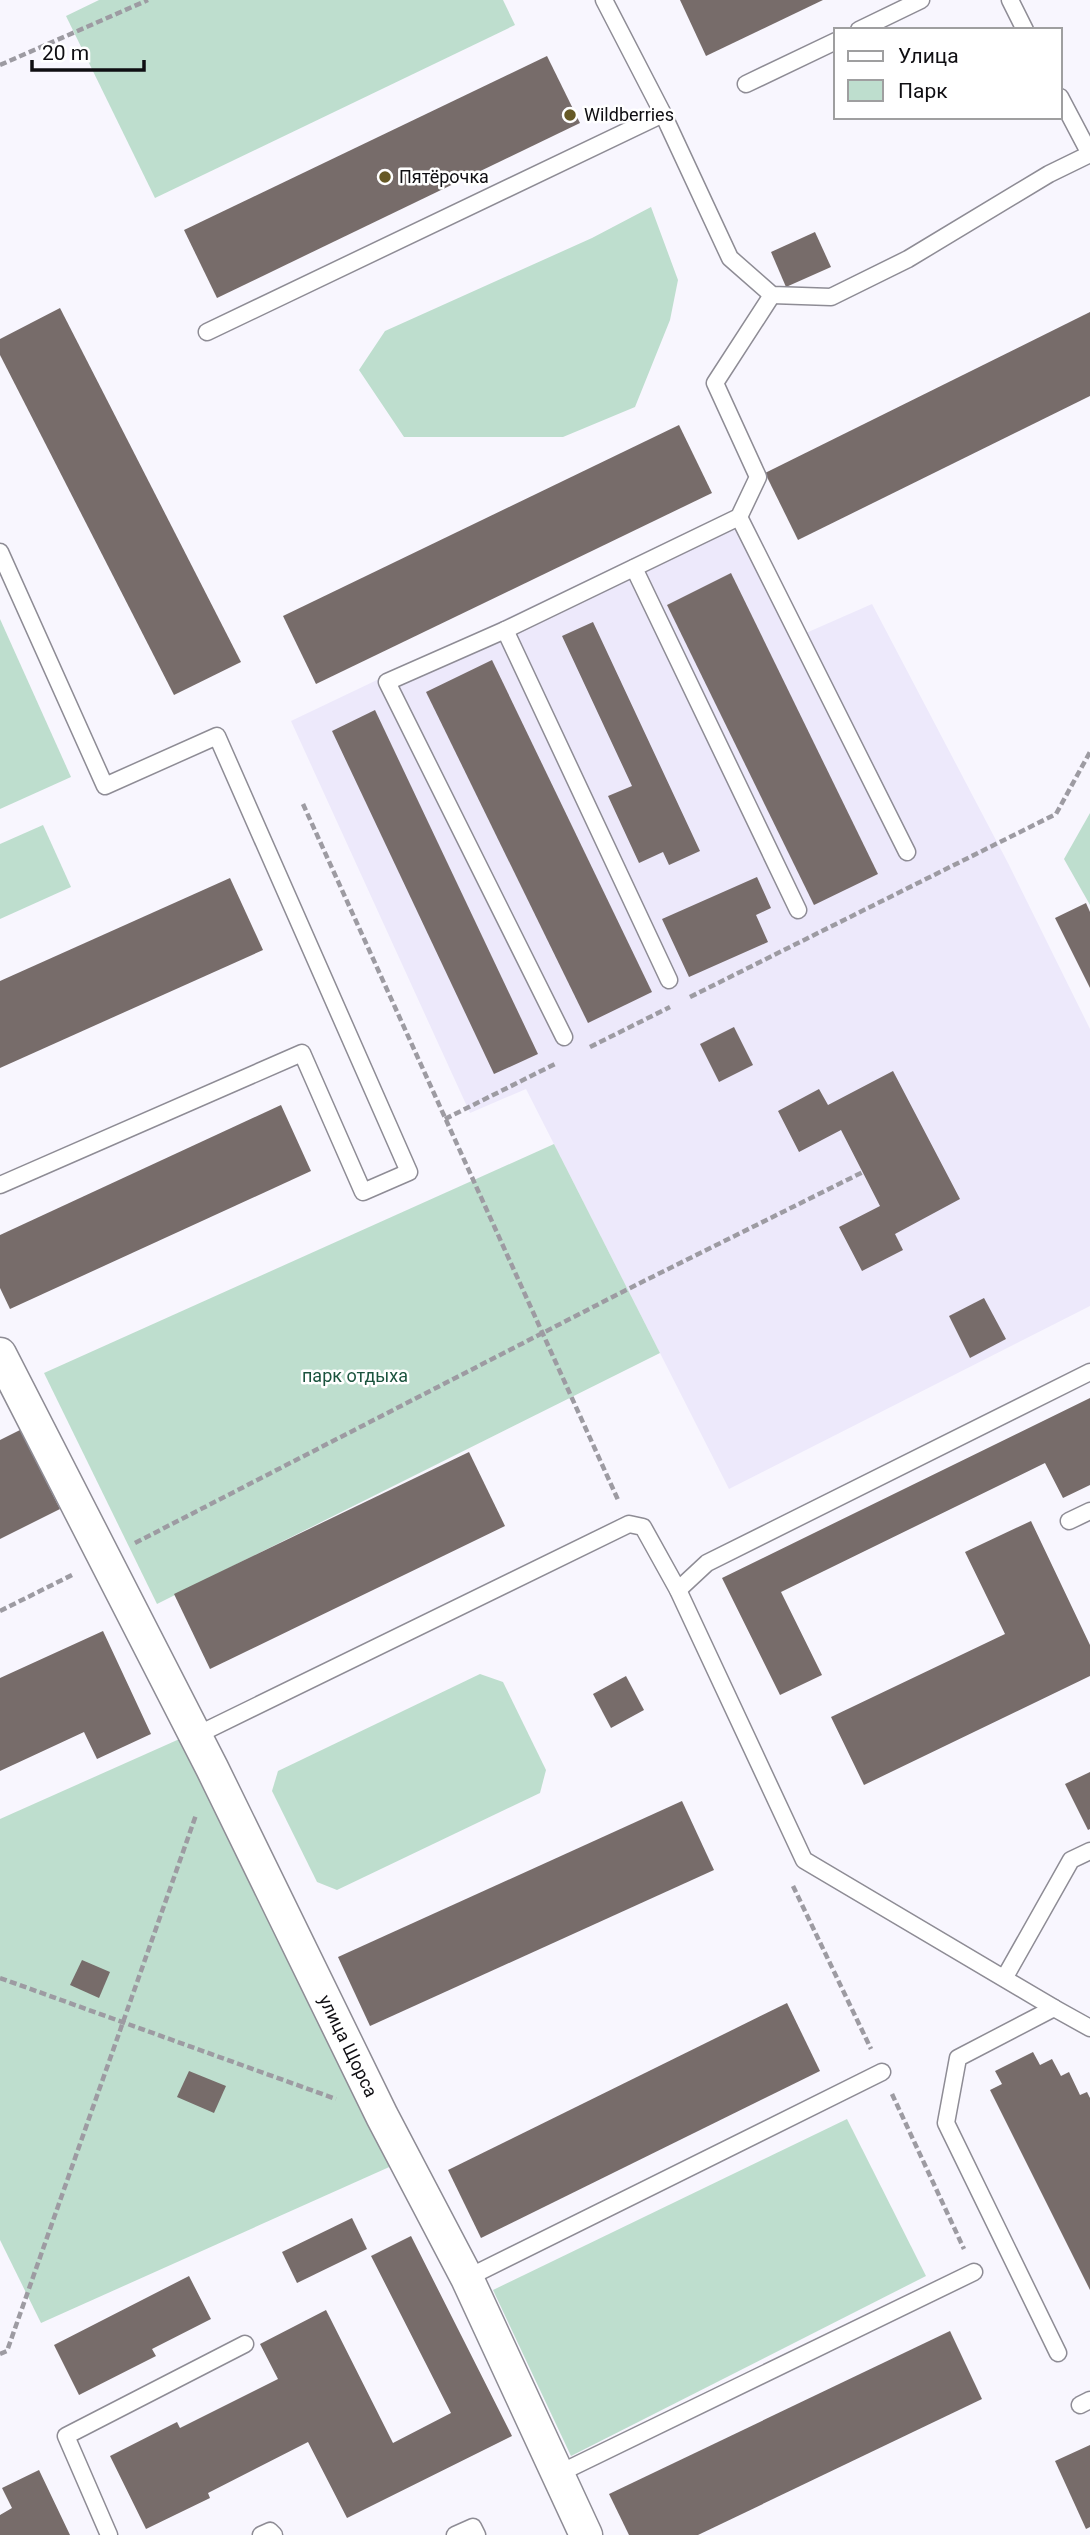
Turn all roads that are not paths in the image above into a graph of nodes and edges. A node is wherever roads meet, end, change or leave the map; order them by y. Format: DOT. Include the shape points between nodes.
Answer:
graph roads {
  1 [pos="604,0"];
  2 [pos="921,0"];
  3 [pos="1010,0"];
  4 [pos="863,28"];
  5 [pos="1024,28"];
  6 [pos="834,42"];
  7 [pos="746,84"];
  8 [pos="1062,101"];
  9 [pos="663,114"];
  10 [pos="1090,154"];
  11 [pos="772,295"];
  12 [pos="207,332"];
  13 [pos="740,517"];
  14 [pos="0,552"];
  15 [pos="634,568"];
  16 [pos="505,630"];
  17 [pos="907,852"];
  18 [pos="798,910"];
  19 [pos="669,980"];
  20 [pos="564,1037"];
  21 [pos="0,1185"];
  22 [pos="0,1354"];
  23 [pos="1090,1372"];
  24 [pos="1090,1511"];
  25 [pos="1069,1521"];
  26 [pos="677,1590"];
  27 [pos="195,1736"];
  28 [pos="1090,1851"];
  29 [pos="1005,1977"];
  30 [pos="1054,2008"];
  31 [pos="1090,2028"];
  32 [pos="882,2072"];
  33 [pos="974,2272"];
  34 [pos="467,2278"];
  35 [pos="246,2344"];
  36 [pos="1058,2353"];
  37 [pos="560,2473"];
  38 [pos="110,2535"];
  39 [pos="261,2535"];
  40 [pos="274,2535"];
  41 [pos="455,2535"];
  42 [pos="477,2535"];
  43 [pos="586,2535"];
  1 -- 9 [label="lane"];
  2 -- 4 [label="lane"];
  3 -- 5 [label="lane"];
  6 -- 7 [label="lane"];
  8 -- 10 [label="lane"];
  9 -- 11 [label="lane" via="730,258"];
  9 -- 12 [label="lane"];
  10 -- 11 [label="lane" via="908,259 831,297"];
  11 -- 13 [label="lane" via="715,383 758,477"];
  13 -- 15 [label="lane"];
  13 -- 17 [label="lane"];
  14 -- 21 [label="lane" via="104,786 217,736 410,1172 363,1192 302,1053"];
  15 -- 16 [label="lane"];
  15 -- 18 [label="lane"];
  16 -- 19 [label="lane"];
  16 -- 20 [label="lane" via="387,682"];
  22 -- 27 [label="street, улица Щорса"];
  23 -- 26 [label="lane" via="707,1563"];
  24 -- 25 [label="lane"];
  26 -- 27 [label="lane" via="643,1527 629,1524"];
  26 -- 29 [label="lane" via="804,1860"];
  27 -- 34 [label="street, улица Щорса"];
  28 -- 29 [label="lane" via="1071,1860"];
  29 -- 30 [label="lane"];
  30 -- 31 [label="lane"];
  30 -- 36 [label="lane" via="958,2058 946,2123"];
  32 -- 34 [label="lane"];
  33 -- 37 [label="lane"];
  34 -- 37 [label="street, улица Щорса"];
  35 -- 38 [label="lane" via="66,2436"];
  37 -- 43 [label="street, улица Щорса"];
  39 -- 40 [label="lane" via="270,2531"];
  41 -- 42 [label="lane" via="473,2527"];
}
